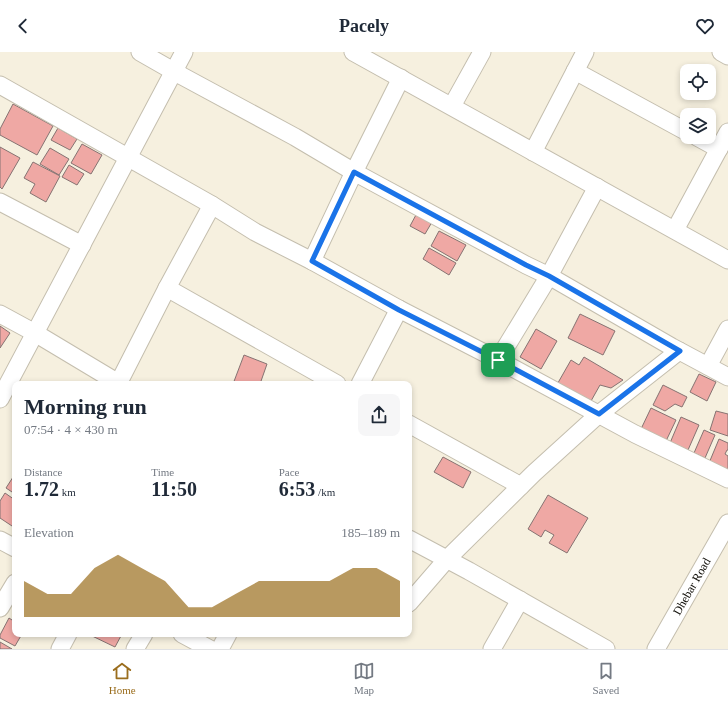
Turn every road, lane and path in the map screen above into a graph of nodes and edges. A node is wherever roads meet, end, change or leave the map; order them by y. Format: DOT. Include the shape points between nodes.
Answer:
graph roads {
  1 [pos="140,52"];
  2 [pos="184,52"];
  3 [pos="353,52"];
  4 [pos="482,52"];
  5 [pos="585,52"];
  6 [pos="721,52"];
  7 [pos="728,56"];
  8 [pos="575,70"];
  9 [pos="174,71"];
  10 [pos="401,78"];
  11 [pos="0,85"];
  12 [pos="452,106"];
  13 [pos="680,128"];
  14 [pos="728,132"];
  15 [pos="710,144"];
  16 [pos="719,149"];
  17 [pos="532,152"];
  18 [pos="128,158"];
  19 [pos="354,172"];
  20 [pos="597,187"];
  21 [pos="0,202"];
  22 [pos="212,205"];
  23 [pos="675,230"];
  24 [pos="82,245"];
  25 [pos="728,260"];
  26 [pos="312,261"];
  27 [pos="549,276"];
  28 [pos="167,288"];
  29 [pos="399,310"];
  30 [pos="0,314"];
  31 [pos="728,329"];
  32 [pos="35,334"];
  33 [pos="680,351"];
  34 [pos="498,360"];
  35 [pos="708,366"];
  36 [pos="728,377"];
  37 [pos="113,381"];
  38 [pos="120,381"];
  39 [pos="332,381"];
  40 [pos="362,381"];
  41 [pos="0,399"];
  42 [pos="599,414"];
  43 [pos="412,426"];
  44 [pos="728,479"];
  45 [pos="521,486"];
  46 [pos="728,523"];
  47 [pos="0,540"];
  48 [pos="412,541"];
  49 [pos="12,546"];
  50 [pos="447,559"];
  51 [pos="12,588"];
  52 [pos="412,600"];
  53 [pos="520,600"];
  54 [pos="0,608"];
  55 [pos="66,637"];
  56 [pos="142,637"];
  57 [pos="188,637"];
  58 [pos="226,637"];
  59 [pos="60,649"];
  60 [pos="135,649"];
  61 [pos="210,649"];
  62 [pos="220,649"];
  63 [pos="492,649"];
  64 [pos="606,649"];
  65 [pos="656,649"];
  1 -- 9 [label="street"];
  2 -- 9 [label="street"];
  3 -- 10 [label="street"];
  4 -- 12 [label="street"];
  5 -- 8 [label="street"];
  6 -- 7 [label="street"];
  8 -- 13 [label="street"];
  8 -- 17 [label="street"];
  9 -- 18 [label="street"];
  9 -- 19 [label="street"];
  10 -- 12 [label="street"];
  10 -- 19 [label="street"];
  11 -- 18 [label="street"];
  12 -- 17 [label="street"];
  14 -- 16 [label="street"];
  15 -- 16 [label="street"];
  16 -- 23 [label="street"];
  17 -- 20 [label="street"];
  18 -- 22 [label="street"];
  18 -- 24 [label="street"];
  19 -- 26 [label="street"];
  19 -- 27 [label="street"];
  20 -- 23 [label="street"];
  20 -- 27 [label="street"];
  21 -- 24 [label="street"];
  22 -- 26 [label="street" via="255,232"];
  22 -- 28 [label="street"];
  23 -- 25 [label="street"];
  24 -- 32 [label="street"];
  26 -- 29 [label="street"];
  27 -- 33 [label="street"];
  27 -- 34 [label="street"];
  28 -- 38 [label="street"];
  28 -- 39 [label="street"];
  29 -- 34 [label="street"];
  29 -- 40 [label="street"];
  30 -- 32 [label="street"];
  31 -- 35 [label="street"];
  32 -- 37 [label="street"];
  32 -- 41 [label="street"];
  33 -- 35 [label="street"];
  33 -- 42 [label="street"];
  34 -- 42 [label="street"];
  35 -- 36 [label="street"];
  42 -- 44 [label="street"];
  42 -- 45 [label="street"];
  43 -- 45 [label="street"];
  45 -- 50 [label="street"];
  46 -- 65 [label="street, Dhebar Road"];
  47 -- 49 [label="street"];
  48 -- 50 [label="street"];
  50 -- 52 [label="street"];
  50 -- 53 [label="street"];
  51 -- 54 [label="street"];
  53 -- 63 [label="street"];
  53 -- 64 [label="street"];
  55 -- 59 [label="street"];
  56 -- 60 [label="street"];
  57 -- 61 [label="street"];
  58 -- 62 [label="street"];
}
